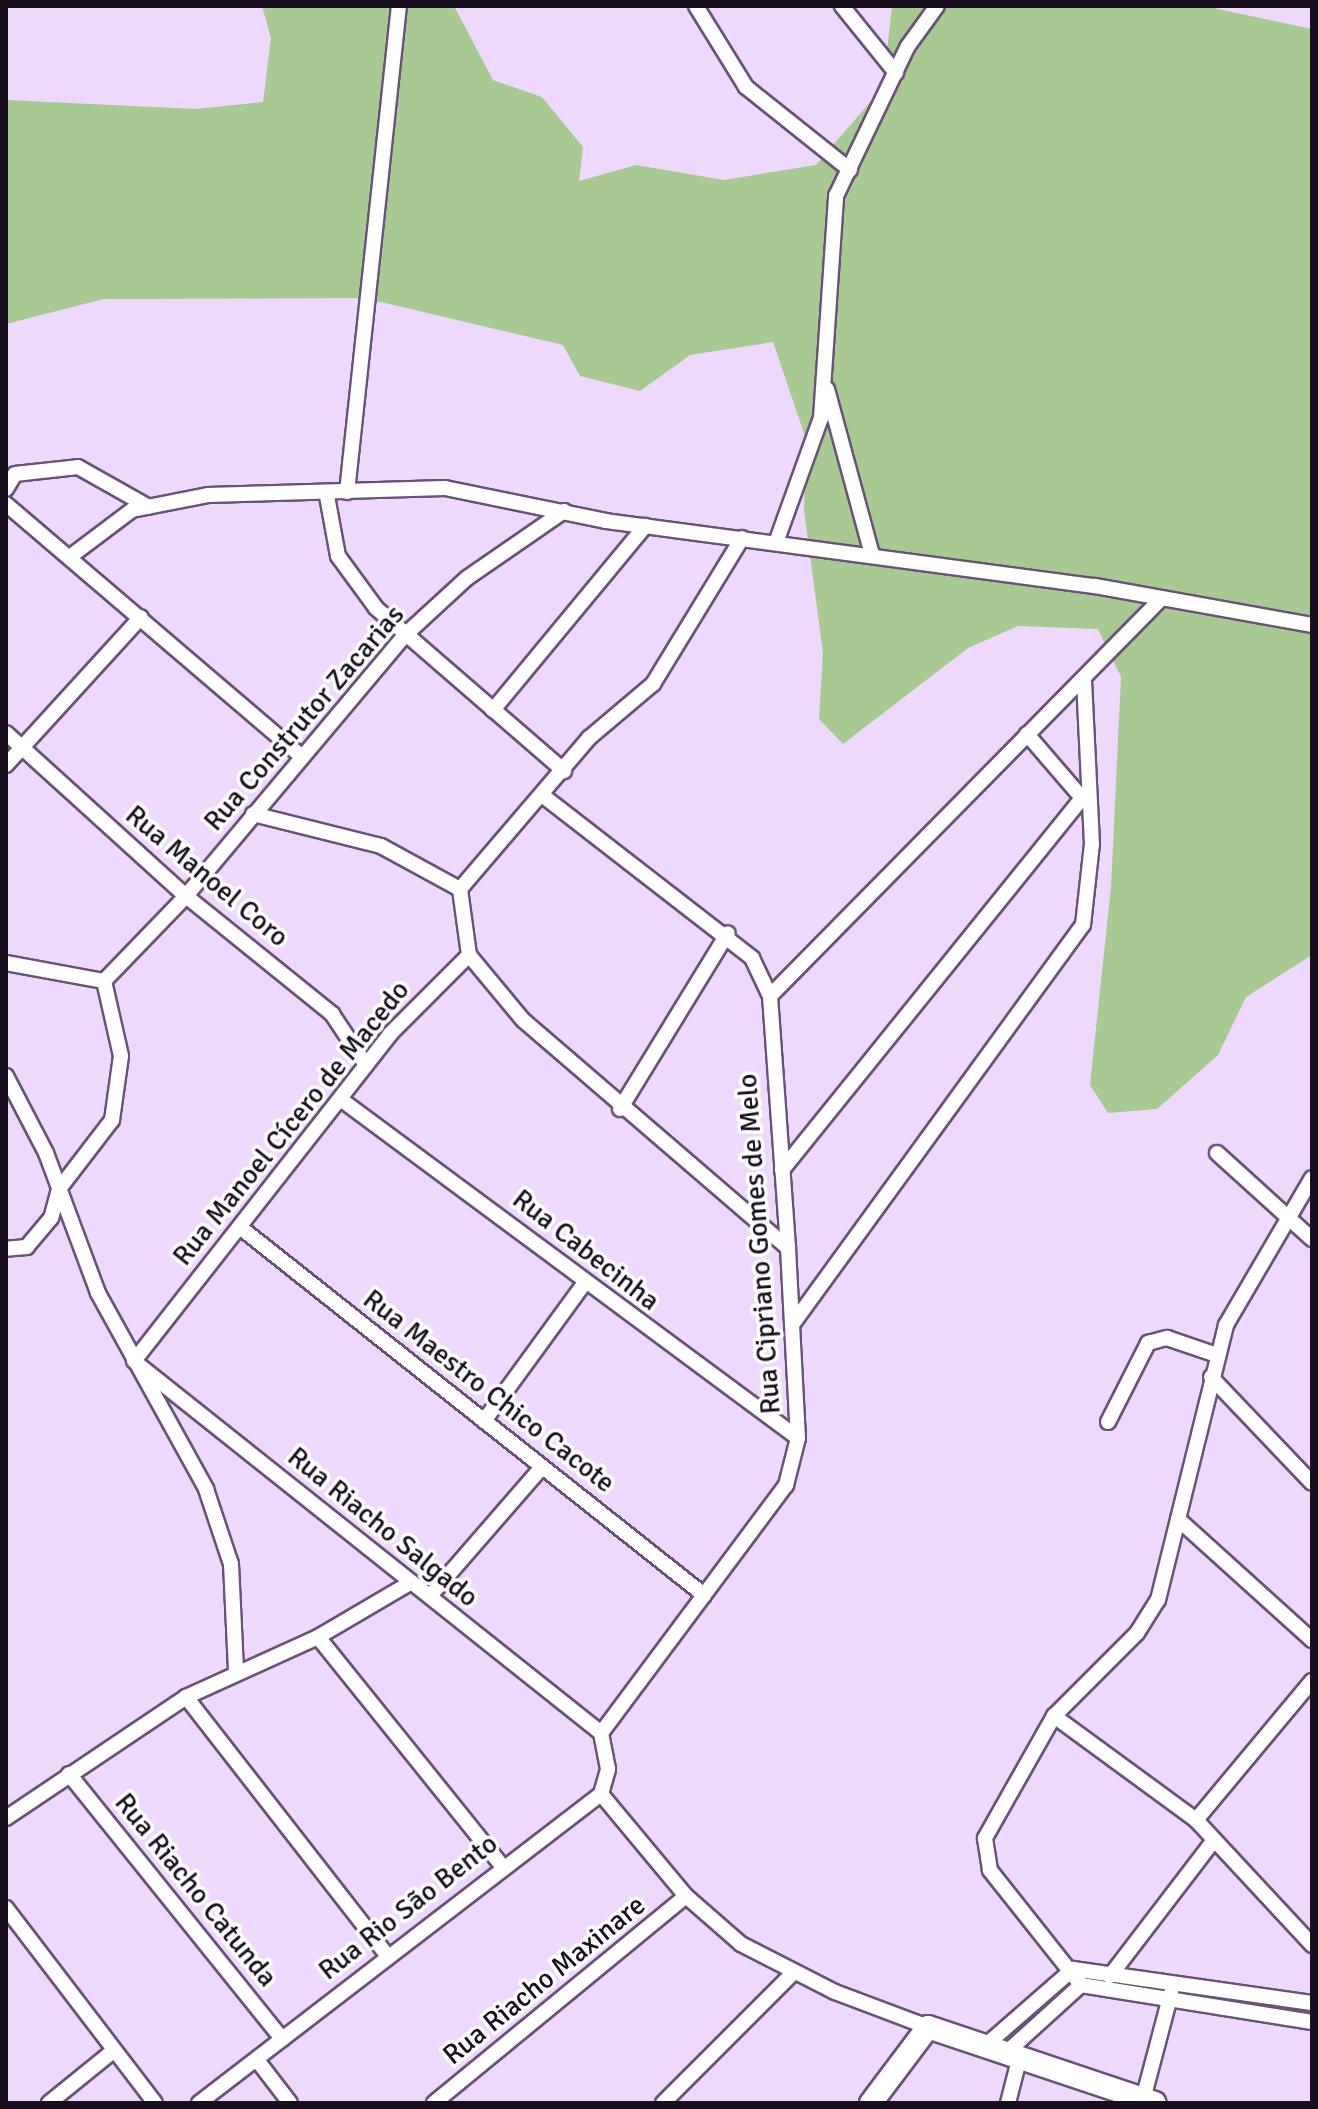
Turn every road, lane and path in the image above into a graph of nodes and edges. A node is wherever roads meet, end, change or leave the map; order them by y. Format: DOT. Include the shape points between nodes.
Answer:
graph roads {
  1 [pos="399,6"];
  2 [pos="696,6"];
  3 [pos="842,6"];
  4 [pos="937,6"];
  5 [pos="896,73"];
  6 [pos="850,170"];
  7 [pos="825,384"];
  8 [pos="6,489"];
  9 [pos="347,492"];
  10 [pos="327,496"];
  11 [pos="6,504"];
  12 [pos="149,507"];
  13 [pos="564,511"];
  14 [pos="645,526"];
  15 [pos="742,538"];
  16 [pos="777,540"];
  17 [pos="872,555"];
  18 [pos="71,556"];
  19 [pos="1160,600"];
  20 [pos="141,617"];
  21 [pos="1312,625"];
  22 [pos="405,635"];
  23 [pos="1084,682"];
  24 [pos="493,710"];
  25 [pos="6,733"];
  26 [pos="1027,734"];
  27 [pos="21,748"];
  28 [pos="301,756"];
  29 [pos="6,765"];
  30 [pos="564,771"];
  31 [pos="1086,793"];
  32 [pos="542,795"];
  33 [pos="253,814"];
  34 [pos="460,889"];
  35 [pos="186,896"];
  36 [pos="728,933"];
  37 [pos="469,955"];
  38 [pos="6,963"];
  39 [pos="104,981"];
  40 [pos="770,996"];
  41 [pos="366,1065"];
  42 [pos="6,1076"];
  43 [pos="343,1101"];
  44 [pos="620,1109"];
  45 [pos="1217,1153"];
  46 [pos="782,1170"];
  47 [pos="1312,1178"];
  48 [pos="59,1189"];
  49 [pos="1288,1215"];
  50 [pos="241,1228"];
  51 [pos="1312,1239"];
  52 [pos="788,1248"];
  53 [pos="6,1249"];
  54 [pos="584,1284"];
  55 [pos="792,1325"];
  56 [pos="1217,1355"];
  57 [pos="134,1361"];
  58 [pos="1211,1377"];
  59 [pos="484,1421"];
  60 [pos="1108,1422"];
  61 [pos="798,1438"];
  62 [pos="542,1467"];
  63 [pos="1312,1483"];
  64 [pos="1178,1519"];
  65 [pos="410,1583"];
  66 [pos="704,1595"];
  67 [pos="430,1596"];
  68 [pos="318,1637"];
  69 [pos="1312,1640"];
  70 [pos="236,1672"];
  71 [pos="1312,1681"];
  72 [pos="186,1697"];
  73 [pos="1054,1716"];
  74 [pos="601,1733"];
  75 [pos="69,1774"];
  76 [pos="601,1794"];
  77 [pos="6,1818"];
  78 [pos="1196,1820"];
  79 [pos="1214,1840"];
  80 [pos="502,1866"];
  81 [pos="686,1896"];
  82 [pos="6,1908"];
  83 [pos="1312,1945"];
  84 [pos="387,1955"];
  85 [pos="1073,1969"];
  86 [pos="1113,1971"];
  87 [pos="793,1973"];
  88 [pos="1175,1981"];
  89 [pos="1081,1985"];
  90 [pos="1105,1987"];
  91 [pos="1169,2000"];
  92 [pos="1310,2000"];
  93 [pos="1290,2019"];
  94 [pos="1312,2022"];
  95 [pos="928,2027"];
  96 [pos="282,2039"];
  97 [pos="1005,2051"];
  98 [pos="112,2052"];
  99 [pos="257,2060"];
  100 [pos="1147,2102"];
  101 [pos="49,2103"];
  102 [pos="155,2103"];
  103 [pos="199,2103"];
  104 [pos="290,2103"];
  105 [pos="434,2103"];
  106 [pos="663,2103"];
  107 [pos="871,2103"];
  108 [pos="1008,2103"];
  1 -- 9 [label="street"];
  2 -- 6 [label="street" via="746,87"];
  3 -- 5 [label="street"];
  4 -- 5 [label="street"];
  5 -- 6 [label="street"];
  6 -- 7 [label="street" via="830,222"];
  7 -- 16 [label="street" via="805,476"];
  7 -- 17 [label="street"];
  8 -- 12 [label="street" via="15,474 78,467"];
  9 -- 10 [label="street"];
  9 -- 13 [label="street" via="445,488"];
  10 -- 12 [label="street" via="269,489"];
  10 -- 22 [label="street" via="345,567"];
  11 -- 18 [label="street"];
  12 -- 18 [label="street" via="115,519"];
  13 -- 14 [label="street"];
  13 -- 22 [label="street, Rua Construtor Zacarias" via="467,578"];
  14 -- 15 [label="street"];
  14 -- 24 [label="street"];
  15 -- 16 [label="street"];
  15 -- 30 [label="street" via="653,684 607,721"];
  16 -- 17 [label="street"];
  17 -- 19 [label="street"];
  18 -- 20 [label="street"];
  19 -- 21 [label="street"];
  19 -- 23 [label="street"];
  20 -- 27 [label="street"];
  20 -- 28 [label="street"];
  22 -- 24 [label="street"];
  22 -- 28 [label="street, Rua Construtor Zacarias"];
  23 -- 26 [label="street"];
  23 -- 31 [label="street"];
  24 -- 30 [label="street"];
  25 -- 27 [label="street, Rua Manoel Coro"];
  26 -- 31 [label="street"];
  26 -- 40 [label="street"];
  27 -- 29 [label="street"];
  27 -- 35 [label="street, Rua Manoel Coro"];
  28 -- 33 [label="street, Rua Construtor Zacarias"];
  30 -- 32 [label="street"];
  31 -- 46 [label="street"];
  31 -- 55 [label="street" via="1090,895 1083,925"];
  32 -- 34 [label="street"];
  32 -- 36 [label="street, Rua Cipriano Gomes de Melo" via="592,840"];
  33 -- 34 [label="street" via="381,846"];
  33 -- 35 [label="street, Rua Construtor Zacarias"];
  34 -- 37 [label="street"];
  35 -- 39 [label="street, Rua Construtor Zacarias"];
  35 -- 41 [label="street, Rua Manoel Coro" via="332,1014"];
  36 -- 40 [label="street, Rua Cipriano Gomes de Melo" via="752,958"];
  36 -- 44 [label="street"];
  37 -- 41 [label="street, Rua Manoel Cícero de Macedo"];
  37 -- 44 [label="street" via="523,1020"];
  38 -- 39 [label="street"];
  39 -- 48 [label="street" via="121,1056 112,1120"];
  40 -- 46 [label="street, Rua Cipriano Gomes de Melo"];
  41 -- 43 [label="street, Rua Manoel Cícero de Macedo"];
  42 -- 48 [label="street"];
  43 -- 50 [label="street, Rua Manoel Cícero de Macedo"];
  43 -- 54 [label="street, Rua Cabecinha"];
  44 -- 52 [label="street"];
  45 -- 49 [label="street"];
  46 -- 52 [label="street, Rua Cipriano Gomes de Melo"];
  47 -- 49 [label="street"];
  48 -- 53 [label="street" via="51,1218 27,1247"];
  48 -- 57 [label="street" via="74,1240"];
  49 -- 51 [label="street"];
  49 -- 56 [label="street" via="1248,1278"];
  50 -- 57 [label="street, Rua Manoel Cícero de Macedo" via="152,1328"];
  50 -- 59 [label="street, Rua Maestro Chico Cacote"];
  52 -- 55 [label="street, Rua Cipriano Gomes de Melo"];
  54 -- 59 [label="street"];
  54 -- 61 [label="street, Rua Cabecinha"];
  55 -- 61 [label="street, Rua Cipriano Gomes de Melo"];
  56 -- 58 [label="street"];
  56 -- 60 [label="street" via="1167,1338 1148,1343"];
  57 -- 65 [label="street, Rua Riacho Salgado"];
  57 -- 70 [label="street" via="206,1489 231,1564"];
  58 -- 63 [label="street"];
  58 -- 64 [label="street"];
  59 -- 62 [label="street, Rua Maestro Chico Cacote"];
  61 -- 66 [label="street, Rua Cipriano Gomes de Melo" via="768,1517"];
  62 -- 66 [label="street, Rua Maestro Chico Cacote"];
  62 -- 67 [label="street"];
  64 -- 69 [label="street"];
  64 -- 73 [label="street" via="1151,1611"];
  65 -- 67 [label="street, Rua Riacho Salgado"];
  65 -- 68 [label="street"];
  66 -- 74 [label="street, Rua Cipriano Gomes de Melo"];
  67 -- 74 [label="street, Rua Riacho Salgado"];
  68 -- 70 [label="street"];
  68 -- 80 [label="street"];
  70 -- 72 [label="street"];
  71 -- 78 [label="street"];
  72 -- 75 [label="street"];
  72 -- 84 [label="street"];
  73 -- 78 [label="street"];
  73 -- 85 [label="street" via="1016,1776 984,1855"];
  74 -- 76 [label="street" via="608,1769"];
  75 -- 77 [label="street"];
  75 -- 96 [label="street, Rua Riacho Catunda"];
  76 -- 80 [label="street, Rua Rio São Bento"];
  76 -- 81 [label="street"];
  78 -- 79 [label="street"];
  79 -- 83 [label="street"];
  79 -- 86 [label="street"];
  80 -- 84 [label="street, Rua Rio São Bento"];
  81 -- 87 [label="street" via="741,1944"];
  81 -- 105 [label="street, Rua Riacho Maxinare"];
  82 -- 98 [label="street"];
  84 -- 96 [label="street, Rua Rio São Bento"];
  85 -- 86 [label="street"];
  85 -- 89 [label="street"];
  85 -- 97 [label="street"];
  86 -- 88 [label="street"];
  86 -- 90 [label="street"];
  87 -- 95 [label="street"];
  87 -- 106 [label="street"];
  88 -- 91 [label="street"];
  88 -- 92 [label="street"];
  89 -- 90 [label="street"];
  89 -- 97 [label="street"];
  90 -- 91 [label="street"];
  91 -- 93 [label="street"];
  91 -- 100 [label="street"];
  92 -- 93 [label="street"];
  93 -- 94 [label="street"];
  95 -- 97 [label="street"];
  95 -- 107 [label="street"];
  96 -- 99 [label="street, Rua Rio São Bento"];
  97 -- 100 [label="street"];
  97 -- 108 [label="street"];
  98 -- 101 [label="street"];
  98 -- 102 [label="street"];
  99 -- 103 [label="street, Rua Rio São Bento"];
  99 -- 104 [label="street"];
}
